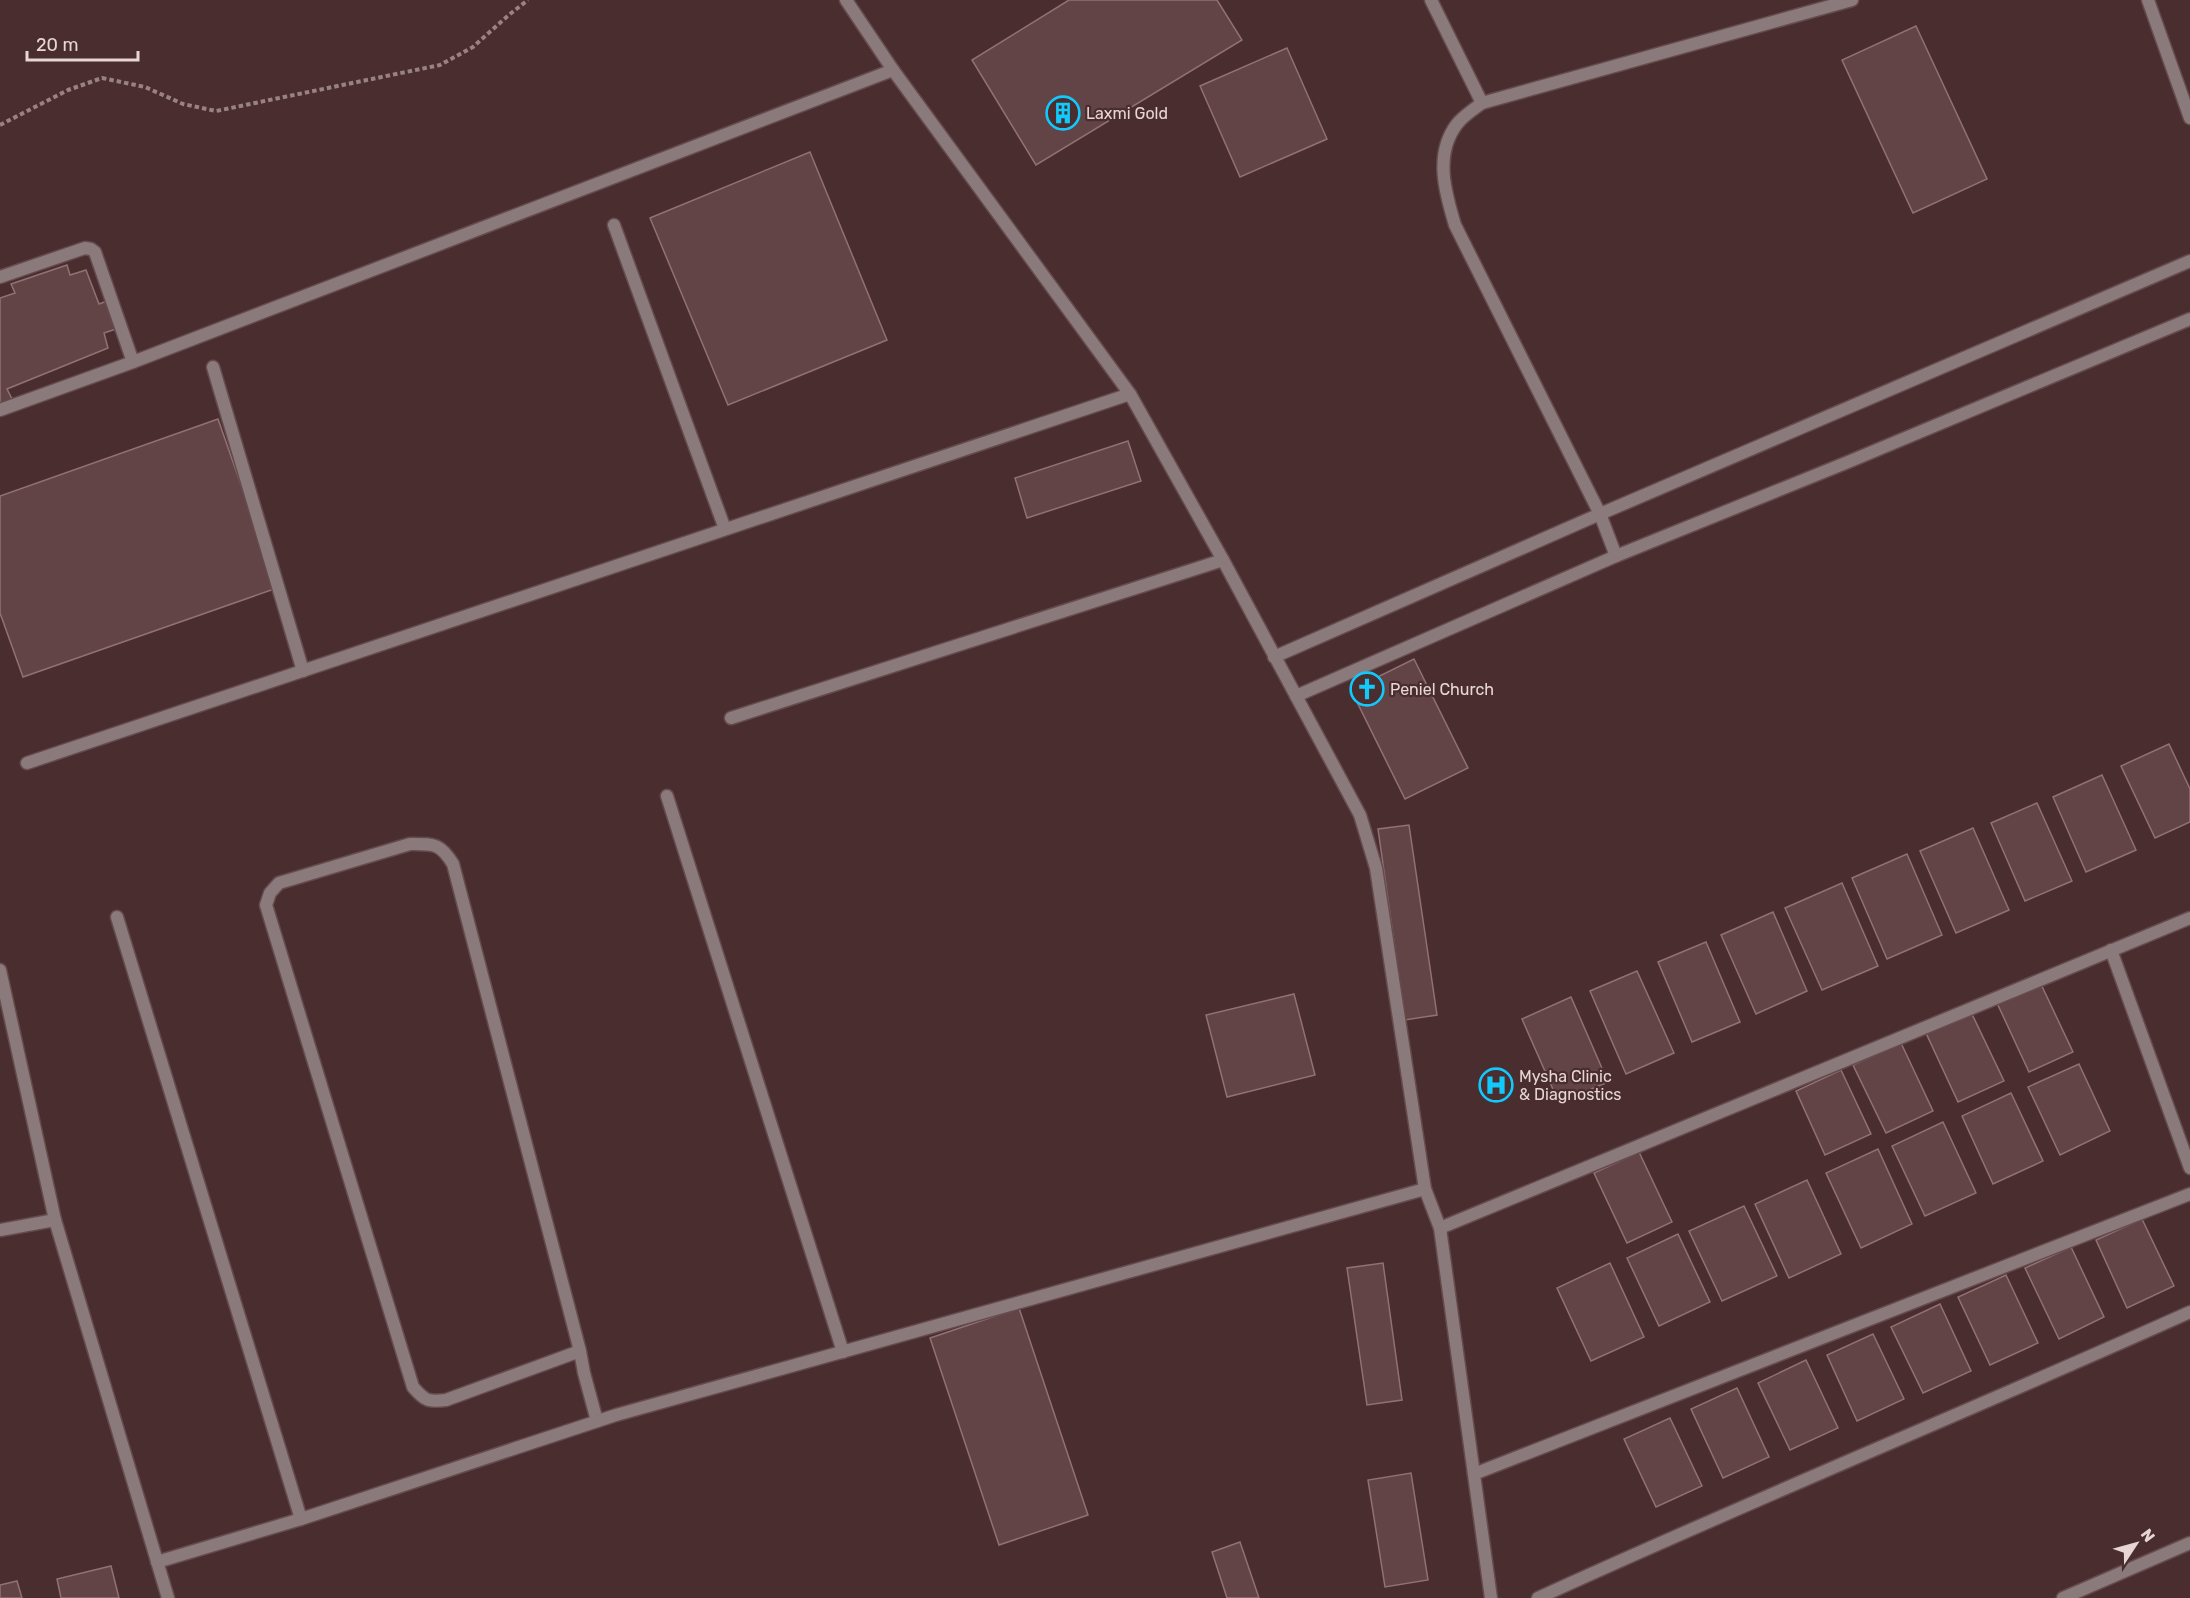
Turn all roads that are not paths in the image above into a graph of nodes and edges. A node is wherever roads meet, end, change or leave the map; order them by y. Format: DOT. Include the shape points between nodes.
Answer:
graph roads {
  1 [pos="846,0"];
  2 [pos="1431,0"];
  3 [pos="1852,0"];
  4 [pos="2148,0"];
  5 [pos="1818,5"];
  6 [pos="893,70"];
  7 [pos="1482,103"];
  8 [pos="2190,118"];
  9 [pos="614,225"];
  10 [pos="2190,261"];
  11 [pos="0,277"];
  12 [pos="2190,319"];
  13 [pos="133,362"];
  14 [pos="213,367"];
  15 [pos="1130,394"];
  16 [pos="0,410"];
  17 [pos="1600,514"];
  18 [pos="725,529"];
  19 [pos="1616,556"];
  20 [pos="1223,560"];
  21 [pos="1275,657"];
  22 [pos="303,671"];
  23 [pos="1296,696"];
  24 [pos="731,718"];
  25 [pos="27,763"];
  26 [pos="667,796"];
  27 [pos="117,917"];
  28 [pos="2190,918"];
  29 [pos="2111,950"];
  30 [pos="0,970"];
  31 [pos="5,1026"];
  32 [pos="2190,1168"];
  33 [pos="1425,1189"];
  34 [pos="2190,1194"];
  35 [pos="55,1220"];
  36 [pos="1440,1228"];
  37 [pos="0,1230"];
  38 [pos="2190,1312"];
  39 [pos="580,1351"];
  40 [pos="843,1352"];
  41 [pos="597,1421"];
  42 [pos="1474,1474"];
  43 [pos="301,1519"];
  44 [pos="2190,1543"];
  45 [pos="157,1562"];
  46 [pos="168,1598"];
  47 [pos="1491,1598"];
  48 [pos="1538,1598"];
  49 [pos="2063,1598"];
  1 -- 6 [label="street"];
  2 -- 7 [label="street"];
  3 -- 5 [label="street"];
  4 -- 8 [label="street"];
  5 -- 7 [label="street"];
  6 -- 13 [label="street"];
  6 -- 15 [label="street"];
  7 -- 17 [label="street" via="1457,123 1446,146 1443,180 1449,205 1455,225"];
  9 -- 18 [label="street"];
  10 -- 17 [label="street"];
  11 -- 13 [label="street" via="91,249"];
  12 -- 19 [label="street"];
  13 -- 16 [label="street"];
  14 -- 22 [label="street"];
  15 -- 18 [label="street"];
  15 -- 20 [label="street"];
  17 -- 19 [label="street"];
  17 -- 21 [label="street"];
  18 -- 22 [label="street"];
  19 -- 23 [label="street"];
  20 -- 21 [label="street"];
  20 -- 24 [label="street"];
  21 -- 23 [label="street"];
  22 -- 25 [label="street"];
  23 -- 33 [label="street" via="1360,815 1376,868"];
  26 -- 40 [label="street"];
  27 -- 43 [label="street"];
  28 -- 29 [label="street"];
  29 -- 32 [label="street"];
  29 -- 36 [label="street"];
  30 -- 31 [label="street"];
  31 -- 35 [label="street"];
  33 -- 36 [label="street"];
  33 -- 40 [label="street"];
  34 -- 42 [label="street"];
  35 -- 37 [label="street"];
  35 -- 45 [label="street"];
  36 -- 42 [label="street"];
  38 -- 48 [label="street"];
  39 -- 39 [label="street" via="453,864 444,849 410,844 279,883 270,892 266,905 413,1387 430,1401 446,1400"];
  39 -- 41 [label="street"];
  40 -- 41 [label="street"];
  41 -- 43 [label="street"];
  42 -- 47 [label="street"];
  43 -- 45 [label="street"];
  44 -- 49 [label="street"];
  45 -- 46 [label="street"];
}
